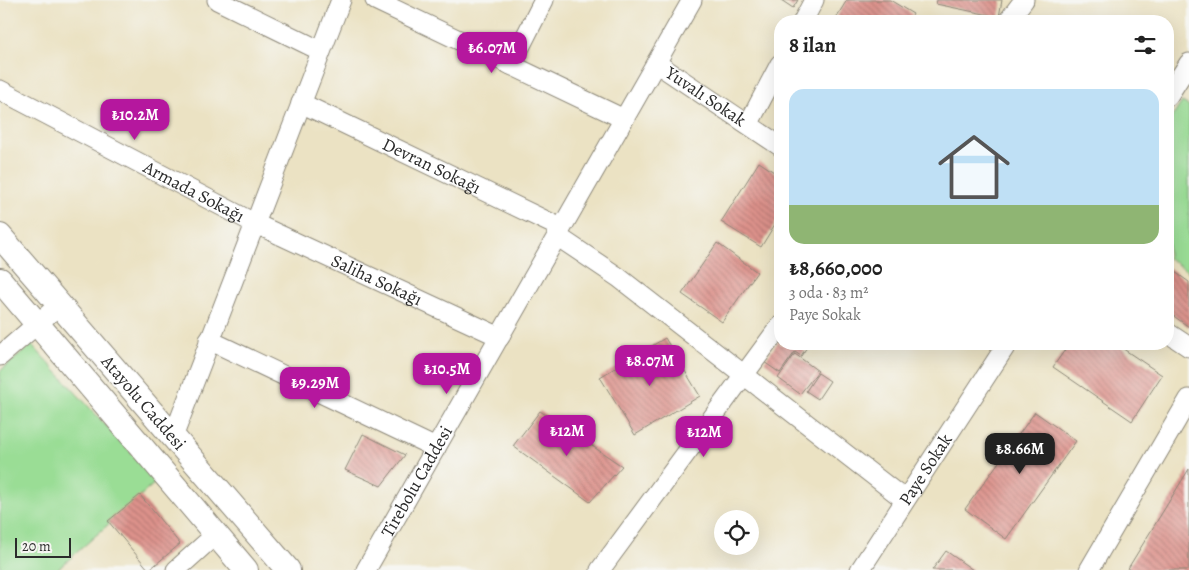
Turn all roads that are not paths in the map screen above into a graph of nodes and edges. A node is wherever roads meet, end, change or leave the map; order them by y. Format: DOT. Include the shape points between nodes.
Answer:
graph roads {
  1 [pos="217,0"];
  2 [pos="341,0"];
  3 [pos="375,0"];
  4 [pos="544,0"];
  5 [pos="692,0"];
  6 [pos="814,0"];
  7 [pos="1024,0"];
  8 [pos="806,15"];
  9 [pos="1013,15"];
  10 [pos="321,51"];
  11 [pos="656,63"];
  12 [pos="1189,63"];
  13 [pos="511,64"];
  14 [pos="774,75"];
  15 [pos="1174,87"];
  16 [pos="0,90"];
  17 [pos="301,103"];
  18 [pos="624,118"];
  19 [pos="749,123"];
  20 [pos="774,142"];
  21 [pos="254,223"];
  22 [pos="559,232"];
  23 [pos="0,236"];
  24 [pos="0,280"];
  25 [pos="59,305"];
  26 [pos="38,325"];
  27 [pos="774,334"];
  28 [pos="500,337"];
  29 [pos="1174,337"];
  30 [pos="209,340"];
  31 [pos="1189,347"];
  32 [pos="1003,350"];
  33 [pos="0,356"];
  34 [pos="745,374"];
  35 [pos="1189,399"];
  36 [pos="173,438"];
  37 [pos="436,448"];
  38 [pos="905,500"];
  39 [pos="214,535"];
  40 [pos="176,570"];
  41 [pos="246,570"];
  42 [pos="288,570"];
  43 [pos="366,570"];
  44 [pos="600,570"];
  45 [pos="860,570"];
  46 [pos="1089,570"];
  1 -- 10 [label="street"];
  2 -- 10 [label="street"];
  3 -- 13 [label="street"];
  4 -- 13 [label="street"];
  5 -- 11 [label="street, Tirebolu Caddesi"];
  6 -- 8 [label="street"];
  7 -- 9 [label="street"];
  10 -- 17 [label="street"];
  11 -- 18 [label="street, Tirebolu Caddesi"];
  11 -- 19 [label="street, Yuvalı Sokak"];
  12 -- 15 [label="street"];
  13 -- 18 [label="street"];
  14 -- 19 [label="street"];
  16 -- 21 [label="street, Armada Sokağı"];
  17 -- 21 [label="street"];
  17 -- 22 [label="street, Devran Sokağı"];
  18 -- 22 [label="street, Tirebolu Caddesi"];
  19 -- 20 [label="street, Yuvalı Sokak"];
  21 -- 28 [label="street, Saliha Sokağı"];
  21 -- 30 [label="street"];
  22 -- 28 [label="street, Tirebolu Caddesi"];
  22 -- 34 [label="street, Devran Sokağı"];
  23 -- 25 [label="main road, Atayolu Caddesi"];
  24 -- 26 [label="main road, Atayolu Caddesi"];
  25 -- 26 [label="street"];
  25 -- 36 [label="main road, Atayolu Caddesi"];
  26 -- 33 [label="street"];
  26 -- 39 [label="main road, Atayolu Caddesi"];
  27 -- 34 [label="street"];
  28 -- 37 [label="street, Tirebolu Caddesi"];
  29 -- 31 [label="street"];
  30 -- 36 [label="street"];
  30 -- 37 [label="street"];
  32 -- 38 [label="street, Paye Sokak"];
  34 -- 38 [label="street, Devran Sokağı"];
  34 -- 44 [label="street"];
  35 -- 46 [label="street"];
  36 -- 42 [label="main road, Atayolu Caddesi"];
  37 -- 43 [label="street, Tirebolu Caddesi"];
  38 -- 45 [label="street, Paye Sokak"];
  39 -- 40 [label="street"];
  39 -- 41 [label="main road, Atayolu Caddesi"];
}
